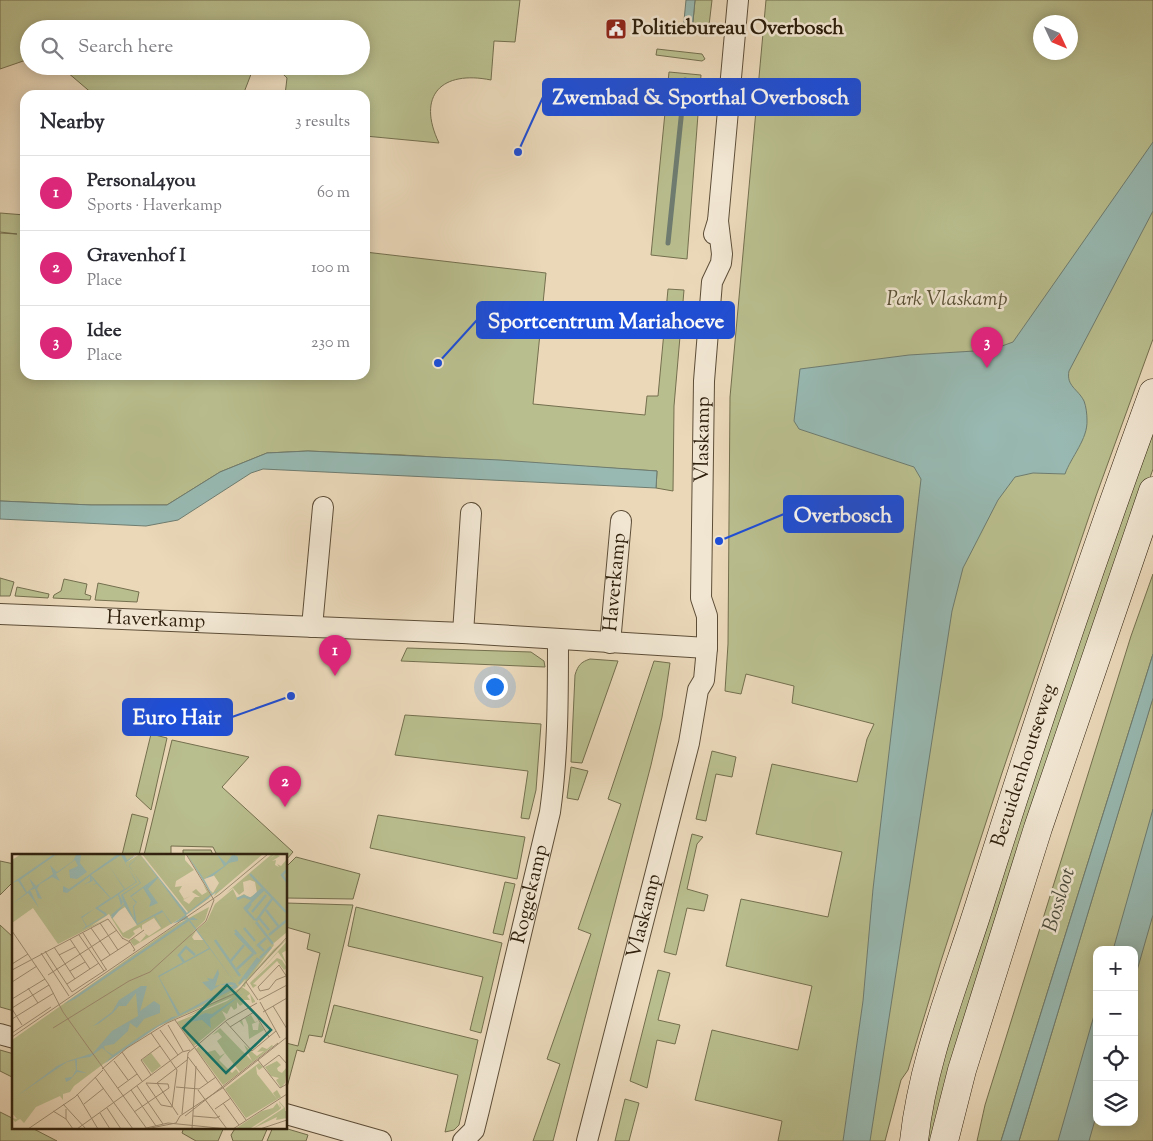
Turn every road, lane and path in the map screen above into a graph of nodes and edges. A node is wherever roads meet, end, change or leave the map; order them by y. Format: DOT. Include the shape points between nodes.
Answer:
graph roads {
  1 [pos="738,0"];
  2 [pos="1153,394"];
  3 [pos="1153,491"];
  4 [pos="323,507"];
  5 [pos="470,513"];
  6 [pos="621,522"];
  7 [pos="0,614"];
  8 [pos="312,627"];
  9 [pos="463,633"];
  10 [pos="558,640"];
  11 [pos="610,643"];
  12 [pos="701,648"];
  13 [pos="288,1115"];
  14 [pos="381,1141"];
  15 [pos="463,1141"];
  16 [pos="587,1141"];
  17 [pos="914,1141"];
  18 [pos="944,1141"];
  1 -- 12 [label="street, Vlaskamp" via="718,221 721,263 712,282 704,380 701,598 695,616"];
  2 -- 17 [label="main road, Bezuidenhoutseweg" via="1025,760 941,1022 925,1077"];
  3 -- 18 [label="main road, Bezuidenhoutseweg" via="1038,828 962,1070"];
  4 -- 8 [label="street"];
  5 -- 9 [label="street"];
  6 -- 11 [label="street, Haverkamp"];
  7 -- 8 [label="street, Haverkamp"];
  8 -- 9 [label="street, Haverkamp"];
  9 -- 10 [label="street, Haverkamp"];
  10 -- 11 [label="street, Haverkamp"];
  10 -- 15 [label="street, Roggekamp" via="558,721 550,812 474,1130"];
  11 -- 12 [label="street, Haverkamp"];
  12 -- 16 [label="street, Vlaskamp" via="693,676 698,690 690,743"];
  13 -- 14 [label="street"];
}
